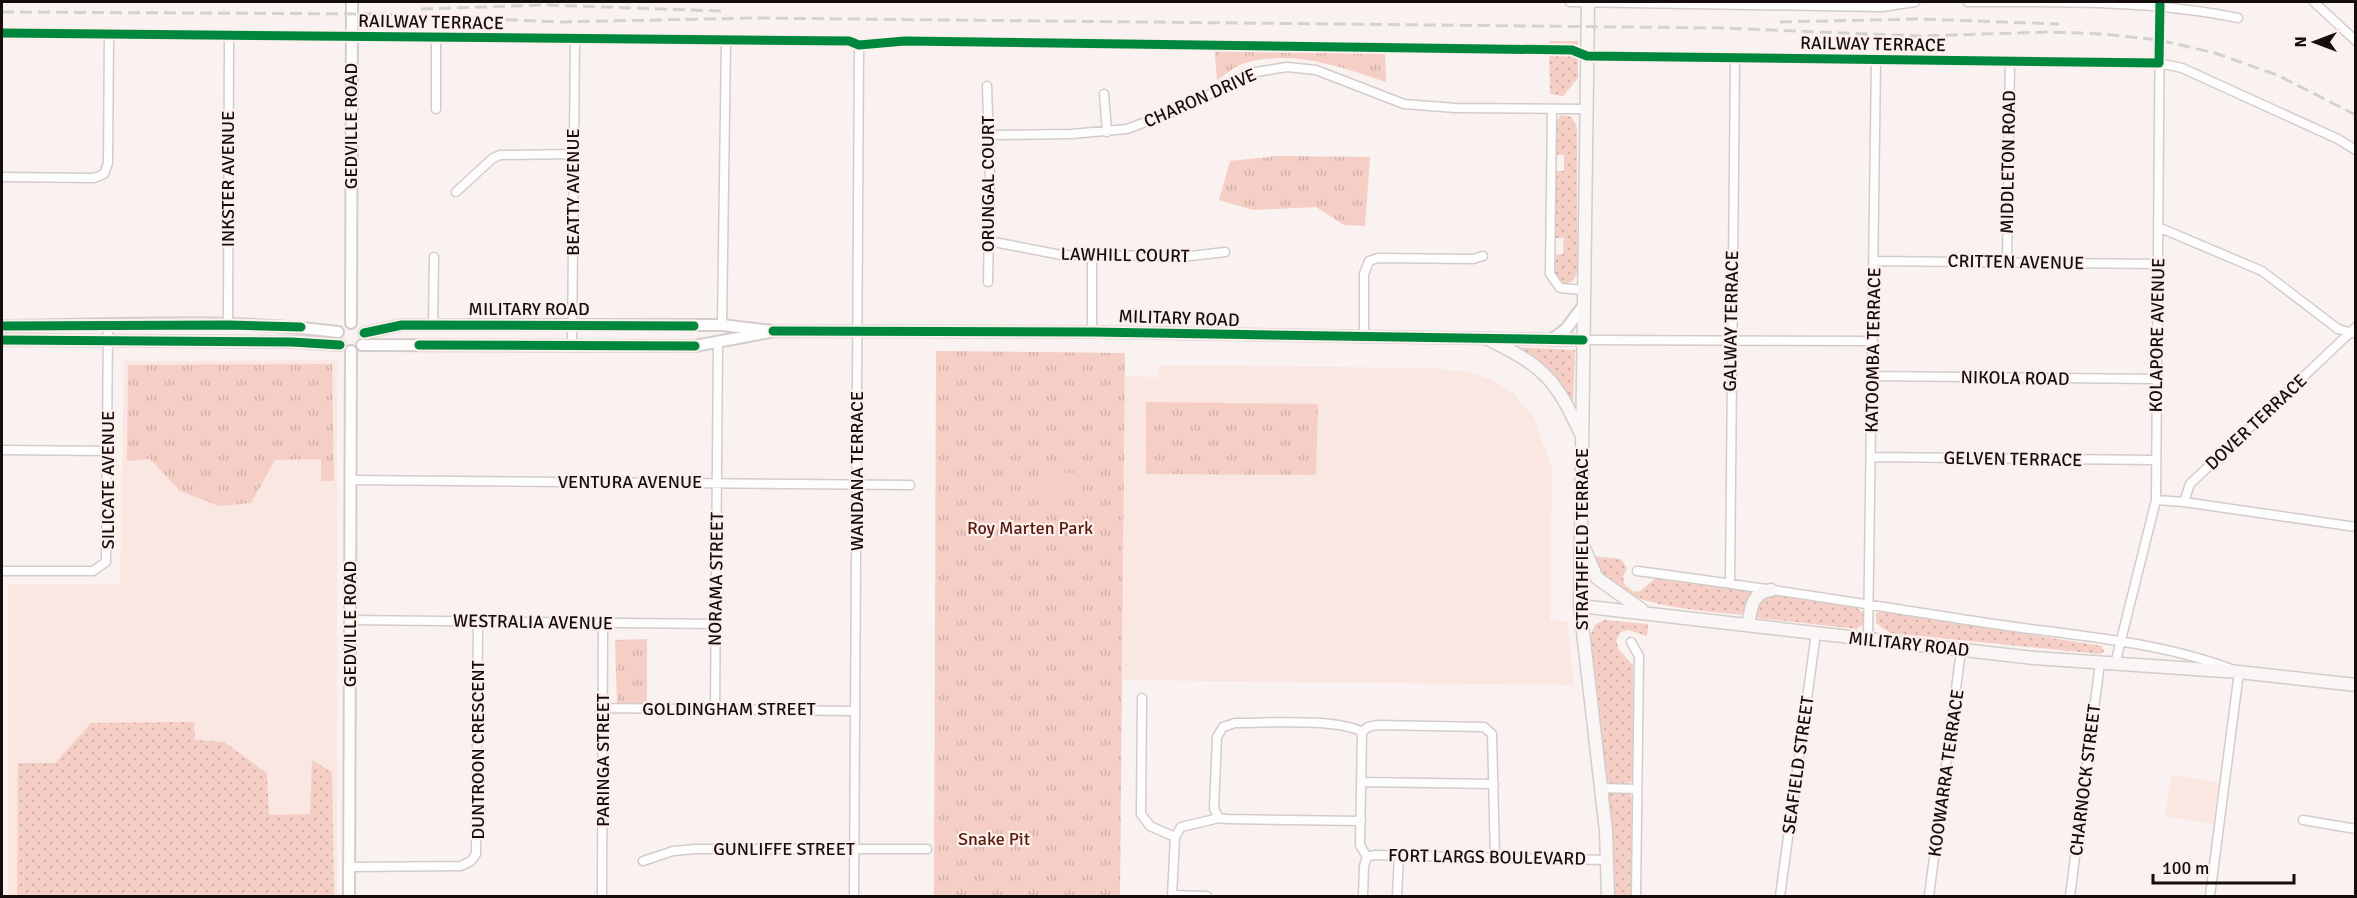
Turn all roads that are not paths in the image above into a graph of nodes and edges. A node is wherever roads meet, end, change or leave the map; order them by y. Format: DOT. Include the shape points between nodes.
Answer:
graph roads {
  1 [pos="352,2"];
  2 [pos="1570,2"];
  3 [pos="1588,2"];
  4 [pos="1915,2"];
  5 [pos="1968,2"];
  6 [pos="2160,2"];
  7 [pos="2314,2"];
  8 [pos="1900,3"];
  9 [pos="2238,18"];
  10 [pos="2,33"];
  11 [pos="109,33"];
  12 [pos="229,34"];
  13 [pos="351,39"];
  14 [pos="436,39"];
  15 [pos="575,40"];
  16 [pos="726,40"];
  17 [pos="2355,40"];
  18 [pos="859,45"];
  19 [pos="1587,56"];
  20 [pos="1735,58"];
  21 [pos="1876,61"];
  22 [pos="2010,62"];
  23 [pos="2159,63"];
  24 [pos="987,86"];
  25 [pos="1104,94"];
  26 [pos="436,109"];
  27 [pos="1552,109"];
  28 [pos="1586,109"];
  29 [pos="1107,132"];
  30 [pos="987,135"];
  31 [pos="2355,150"];
  32 [pos="573,154"];
  33 [pos="2,177"];
  34 [pos="456,192"];
  35 [pos="2158,227"];
  36 [pos="989,241"];
  37 [pos="1225,252"];
  38 [pos="1092,255"];
  39 [pos="1483,256"];
  40 [pos="434,257"];
  41 [pos="1874,261"];
  42 [pos="2007,262"];
  43 [pos="2157,264"];
  44 [pos="988,282"];
  45 [pos="1584,290"];
  46 [pos="1584,304"];
  47 [pos="351,323"];
  48 [pos="228,325"];
  49 [pos="433,325"];
  50 [pos="722,325"];
  51 [pos="2,326"];
  52 [pos="108,326"];
  53 [pos="572,326"];
  54 [pos="858,330"];
  55 [pos="773,331"];
  56 [pos="2354,331"];
  57 [pos="338,332"];
  58 [pos="1092,332"];
  59 [pos="364,333"];
  60 [pos="1364,338"];
  61 [pos="1488,339"];
  62 [pos="1731,339"];
  63 [pos="2,340"];
  64 [pos="1551,340"];
  65 [pos="1583,340"];
  66 [pos="108,341"];
  67 [pos="718,341"];
  68 [pos="1873,341"];
  69 [pos="362,345"];
  70 [pos="572,345"];
  71 [pos="345,348"];
  72 [pos="1873,376"];
  73 [pos="2156,379"];
  74 [pos="1582,436"];
  75 [pos="2,450"];
  76 [pos="108,451"];
  77 [pos="1872,457"];
  78 [pos="2155,460"];
  79 [pos="350,480"];
  80 [pos="717,483"];
  81 [pos="857,484"];
  82 [pos="910,484"];
  83 [pos="2156,500"];
  84 [pos="2184,501"];
  85 [pos="2355,527"];
  86 [pos="1581,539"];
  87 [pos="2,571"];
  88 [pos="1637,572"];
  89 [pos="1730,583"];
  90 [pos="1771,590"];
  91 [pos="1870,605"];
  92 [pos="1580,606"];
  93 [pos="1644,612"];
  94 [pos="350,620"];
  95 [pos="478,622"];
  96 [pos="603,623"];
  97 [pos="716,624"];
  98 [pos="1748,625"];
  99 [pos="1816,633"];
  100 [pos="1868,639"];
  101 [pos="1631,642"];
  102 [pos="2121,643"];
  103 [pos="1961,650"];
  104 [pos="2100,663"];
  105 [pos="2115,664"];
  106 [pos="2239,672"];
  107 [pos="2355,685"];
  108 [pos="1142,698"];
  109 [pos="603,708"];
  110 [pos="715,709"];
  111 [pos="855,711"];
  112 [pos="1362,732"];
  113 [pos="1362,782"];
  114 [pos="1494,784"];
  115 [pos="1600,788"];
  116 [pos="1637,789"];
  117 [pos="1219,818"];
  118 [pos="2303,820"];
  119 [pos="1361,821"];
  120 [pos="2355,829"];
  121 [pos="1175,837"];
  122 [pos="854,849"];
  123 [pos="927,849"];
  124 [pos="1399,855"];
  125 [pos="1367,857"];
  126 [pos="1495,858"];
  127 [pos="1607,860"];
  128 [pos="643,861"];
  129 [pos="350,867"];
  130 [pos="1172,896"];
  131 [pos="350,897"];
  132 [pos="602,897"];
  133 [pos="854,897"];
  134 [pos="1207,897"];
  135 [pos="1363,897"];
  136 [pos="1397,897"];
  137 [pos="1608,897"];
  138 [pos="1636,897"];
  139 [pos="1780,897"];
  140 [pos="1929,897"];
  141 [pos="2070,897"];
  142 [pos="2210,897"];
  1 -- 13 [label="street, GEDVILLE ROAD"];
  2 -- 3 [label="street, RAILWAY TERRACE"];
  3 -- 8 [label="street, RAILWAY TERRACE" via="1881,7"];
  3 -- 19 [label="main road, STRATHFIELD TERRACE"];
  4 -- 8 [label="street, RAILWAY TERRACE"];
  5 -- 6 [label="street"];
  6 -- 9 [label="street"];
  6 -- 23 [label="street, KOLAPORE AVENUE"];
  7 -- 17 [label="street"];
  10 -- 11 [label="street, RAILWAY TERRACE"];
  11 -- 12 [label="street, RAILWAY TERRACE"];
  11 -- 33 [label="street" via="108,163 104,174 94,178"];
  12 -- 13 [label="street, RAILWAY TERRACE" via="339,34"];
  12 -- 48 [label="street, INKSTER AVENUE"];
  13 -- 14 [label="street, RAILWAY TERRACE"];
  13 -- 47 [label="street, GEDVILLE ROAD"];
  14 -- 15 [label="street, RAILWAY TERRACE"];
  14 -- 26 [label="street"];
  15 -- 16 [label="street, RAILWAY TERRACE"];
  15 -- 32 [label="street, BEATTY AVENUE"];
  16 -- 18 [label="street, RAILWAY TERRACE" via="849,41"];
  16 -- 50 [label="street"];
  18 -- 54 [label="street, WANDANA TERRACE"];
  19 -- 20 [label="street, RAILWAY TERRACE"];
  19 -- 28 [label="main road, STRATHFIELD TERRACE"];
  20 -- 21 [label="street, RAILWAY TERRACE"];
  20 -- 62 [label="street, GALWAY TERRACE"];
  21 -- 22 [label="street, RAILWAY TERRACE"];
  21 -- 41 [label="street, KATOOMBA TERRACE"];
  22 -- 23 [label="street, RAILWAY TERRACE"];
  22 -- 42 [label="street, MIDDLETON ROAD"];
  23 -- 31 [label="street, RAILWAY TERRACE" via="2192,73"];
  23 -- 35 [label="street, KOLAPORE AVENUE"];
  24 -- 30 [label="street, ORUNGAL COURT"];
  25 -- 29 [label="street"];
  27 -- 28 [label="street, CHARON DRIVE"];
  27 -- 29 [label="street, CHARON DRIVE" via="1404,104 1316,70 1287,67 1256,72 1143,124"];
  27 -- 45 [label="street" via="1550,274 1560,288"];
  28 -- 45 [label="main road, STRATHFIELD TERRACE"];
  29 -- 30 [label="street, CHARON DRIVE"];
  30 -- 36 [label="street, ORUNGAL COURT"];
  32 -- 34 [label="street" via="500,154"];
  32 -- 53 [label="street, BEATTY AVENUE"];
  35 -- 43 [label="street, KOLAPORE AVENUE"];
  35 -- 56 [label="street" via="2262,271 2338,329"];
  36 -- 38 [label="street, LAWHILL COURT" via="1061,255"];
  36 -- 44 [label="street, ORUNGAL COURT"];
  37 -- 38 [label="street, LAWHILL COURT" via="1191,256"];
  38 -- 58 [label="street"];
  39 -- 60 [label="street" via="1369,261 1364,274"];
  40 -- 49 [label="street"];
  41 -- 42 [label="street, CRITTEN AVENUE"];
  41 -- 68 [label="street, KATOOMBA TERRACE"];
  42 -- 43 [label="street, CRITTEN AVENUE"];
  43 -- 73 [label="street, KOLAPORE AVENUE"];
  45 -- 46 [label="main road, STRATHFIELD TERRACE"];
  46 -- 64 [label="street" via="1566,329"];
  46 -- 65 [label="main road, STRATHFIELD TERRACE"];
  47 -- 57 [label="street"];
  47 -- 59 [label="street" via="360,326"];
  48 -- 52 [label="street"];
  48 -- 57 [label="street"];
  49 -- 53 [label="street, MILITARY ROAD"];
  49 -- 59 [label="street, MILITARY ROAD" via="402,325"];
  50 -- 53 [label="street, MILITARY ROAD"];
  50 -- 55 [label="street, MILITARY ROAD"];
  51 -- 52 [label="street"];
  52 -- 66 [label="street, SILICATE AVENUE"];
  53 -- 70 [label="street, BEATTY AVENUE"];
  54 -- 55 [label="street, MILITARY ROAD"];
  54 -- 58 [label="street, MILITARY ROAD"];
  54 -- 81 [label="street, WANDANA TERRACE"];
  55 -- 67 [label="street, MILITARY ROAD"];
  56 -- 84 [label="street, DOVER TERRACE" via="2190,484"];
  57 -- 71 [label="street"];
  58 -- 60 [label="street, MILITARY ROAD"];
  59 -- 69 [label="street"];
  60 -- 61 [label="street, MILITARY ROAD"];
  61 -- 64 [label="street, MILITARY ROAD"];
  61 -- 74 [label="main road" via="1527,360 1551,380"];
  62 -- 65 [label="street"];
  62 -- 68 [label="street"];
  62 -- 89 [label="street, GALWAY TERRACE"];
  63 -- 66 [label="street"];
  64 -- 65 [label="street, MILITARY ROAD"];
  65 -- 74 [label="main road, STRATHFIELD TERRACE"];
  66 -- 71 [label="street" via="292,342"];
  66 -- 76 [label="street, SILICATE AVENUE"];
  67 -- 70 [label="street, MILITARY ROAD" via="695,346"];
  67 -- 80 [label="street, NORAMA STREET"];
  68 -- 72 [label="street, KATOOMBA TERRACE"];
  69 -- 70 [label="street, MILITARY ROAD"];
  69 -- 71 [label="street"];
  71 -- 79 [label="street, GEDVILLE ROAD"];
  72 -- 73 [label="street, NIKOLA ROAD"];
  72 -- 77 [label="street, KATOOMBA TERRACE"];
  73 -- 78 [label="street, KOLAPORE AVENUE"];
  74 -- 86 [label="main road, STRATHFIELD TERRACE"];
  75 -- 76 [label="street"];
  76 -- 87 [label="street, SILICATE AVENUE" via="107,558 103,567 93,571"];
  77 -- 78 [label="street, GELVEN TERRACE"];
  77 -- 91 [label="street, KATOOMBA TERRACE"];
  78 -- 83 [label="street, KOLAPORE AVENUE"];
  79 -- 80 [label="street, VENTURA AVENUE"];
  79 -- 94 [label="street, GEDVILLE ROAD"];
  80 -- 81 [label="street, VENTURA AVENUE"];
  80 -- 97 [label="street, NORAMA STREET"];
  81 -- 82 [label="street, VENTURA AVENUE"];
  81 -- 111 [label="street, WANDANA TERRACE"];
  83 -- 84 [label="street"];
  83 -- 102 [label="street, KOLAPORE AVENUE"];
  84 -- 85 [label="street"];
  86 -- 92 [label="main road, STRATHFIELD TERRACE"];
  86 -- 93 [label="main road" via="1598,578"];
  88 -- 89 [label="street, MILITARY ROAD"];
  89 -- 90 [label="street, MILITARY ROAD"];
  90 -- 91 [label="street, MILITARY ROAD"];
  90 -- 98 [label="main road" via="1755,597"];
  91 -- 100 [label="street, KATOOMBA TERRACE"];
  91 -- 102 [label="street, MILITARY ROAD"];
  92 -- 93 [label="main road, MILITARY ROAD"];
  92 -- 115 [label="main road, STRATHFIELD TERRACE"];
  93 -- 98 [label="main road, MILITARY ROAD"];
  94 -- 95 [label="street, WESTRALIA AVENUE"];
  94 -- 129 [label="street, GEDVILLE ROAD"];
  95 -- 96 [label="street, WESTRALIA AVENUE"];
  95 -- 129 [label="street, DUNTROON CRESCENT" via="476,854 462,866"];
  96 -- 97 [label="street, WESTRALIA AVENUE"];
  96 -- 109 [label="street, PARINGA STREET"];
  97 -- 110 [label="street, NORAMA STREET"];
  98 -- 99 [label="main road, MILITARY ROAD"];
  99 -- 100 [label="main road, MILITARY ROAD"];
  99 -- 139 [label="street, SEAFIELD STREET"];
  100 -- 103 [label="main road, MILITARY ROAD"];
  101 -- 116 [label="street" via="1639,656"];
  102 -- 105 [label="street, KOLAPORE AVENUE"];
  102 -- 106 [label="street, MILITARY ROAD" via="2201,657"];
  103 -- 104 [label="main road, MILITARY ROAD"];
  103 -- 140 [label="street, KOOWARRA TERRACE"];
  104 -- 105 [label="main road, MILITARY ROAD"];
  104 -- 141 [label="street, CHARNOCK STREET"];
  105 -- 106 [label="main road, MILITARY ROAD"];
  106 -- 107 [label="main road, MILITARY ROAD"];
  106 -- 142 [label="street"];
  108 -- 121 [label="street" via="1141,814 1150,826"];
  109 -- 110 [label="street, GOLDINGHAM STREET"];
  109 -- 132 [label="street, PARINGA STREET"];
  110 -- 111 [label="street, GOLDINGHAM STREET"];
  111 -- 122 [label="street, WANDANA TERRACE"];
  112 -- 113 [label="street"];
  112 -- 114 [label="street" via="1377,725 1484,727 1492,734"];
  112 -- 117 [label="street" via="1352,726 1332,724 1235,723 1223,727 1217,737 1214,809"];
  113 -- 114 [label="street"];
  113 -- 119 [label="street"];
  114 -- 126 [label="street"];
  115 -- 116 [label="street"];
  115 -- 127 [label="main road, STRATHFIELD TERRACE"];
  116 -- 138 [label="street"];
  117 -- 119 [label="street"];
  117 -- 121 [label="street" via="1181,827"];
  118 -- 120 [label="street"];
  119 -- 125 [label="street" via="1360,845"];
  121 -- 130 [label="street"];
  122 -- 123 [label="street, GUNLIFFE STREET"];
  122 -- 128 [label="street, GUNLIFFE STREET" via="696,849"];
  122 -- 133 [label="street, WANDANA TERRACE"];
  124 -- 125 [label="street, FORT LARGS BOULEVARD"];
  124 -- 126 [label="street, FORT LARGS BOULEVARD"];
  124 -- 136 [label="street"];
  125 -- 135 [label="street"];
  126 -- 127 [label="street, FORT LARGS BOULEVARD"];
  127 -- 137 [label="main road, STRATHFIELD TERRACE"];
  129 -- 131 [label="street, GEDVILLE ROAD"];
  130 -- 134 [label="street"];
}
